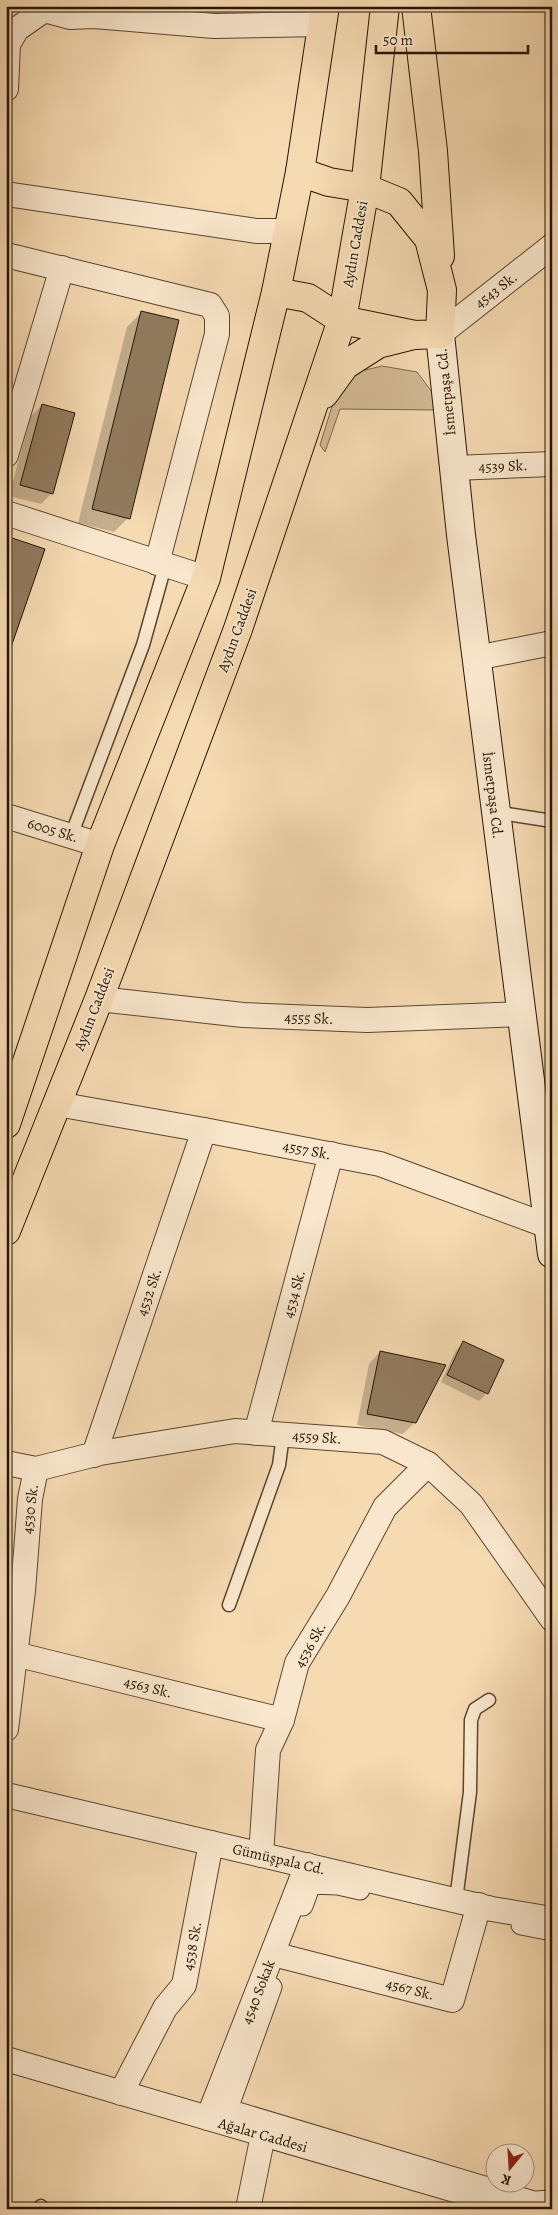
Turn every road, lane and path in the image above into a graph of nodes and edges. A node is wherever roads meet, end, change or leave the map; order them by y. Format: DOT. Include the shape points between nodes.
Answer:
graph roads {
  1 [pos="385,6"];
  2 [pos="416,6"];
  3 [pos="47,8"];
  4 [pos="324,15"];
  5 [pos="6,89"];
  6 [pos="300,172"];
  7 [pos="365,188"];
  8 [pos="6,194"];
  9 [pos="288,231"];
  10 [pos="552,246"];
  11 [pos="6,255"];
  12 [pos="62,268"];
  13 [pos="442,290"];
  14 [pos="276,292"];
  15 [pos="342,320"];
  16 [pos="428,335"];
  17 [pos="314,407"];
  18 [pos="6,455"];
  19 [pos="552,464"];
  20 [pos="454,468"];
  21 [pos="6,512"];
  22 [pos="161,564"];
  23 [pos="206,578"];
  24 [pos="552,643"];
  25 [pos="476,658"];
  26 [pos="495,812"];
  27 [pos="6,816"];
  28 [pos="552,821"];
  29 [pos="71,836"];
  30 [pos="100,845"];
  31 [pos="99,999"];
  32 [pos="520,1014"];
  33 [pos="57,1104"];
  34 [pos="543,1116"];
  35 [pos="6,1124"];
  36 [pos="204,1130"];
  37 [pos="331,1154"];
  38 [pos="548,1226"];
  39 [pos="6,1231"];
  40 [pos="552,1254"];
  41 [pos="256,1433"];
  42 [pos="283,1435"];
  43 [pos="94,1455"];
  44 [pos="6,1462"];
  45 [pos="428,1464"];
  46 [pos="36,1469"];
  47 [pos="6,1470"];
  48 [pos="229,1605"];
  49 [pos="552,1620"];
  50 [pos="15,1654"];
  51 [pos="489,1700"];
  52 [pos="282,1720"];
  53 [pos="6,1729"];
  54 [pos="6,1795"];
  55 [pos="211,1843"];
  56 [pos="261,1854"];
  57 [pos="307,1865"];
  58 [pos="470,1907"];
  59 [pos="552,1920"];
  60 [pos="552,1931"];
  61 [pos="278,1955"];
  62 [pos="6,2059"];
  63 [pos="121,2093"];
  64 [pos="208,2118"];
  65 [pos="263,2135"];
  66 [pos="552,2200"];
  67 [pos="509,2207"];
  68 [pos="248,2209"];
  1 -- 7 [label="highway, Aydın Caddesi"];
  2 -- 13 [label="highway" via="433,152"];
  3 -- 4 [label="street" via="70,17 214,26"];
  3 -- 5 [label="street" via="17,29 8,44"];
  4 -- 6 [label="highway"];
  6 -- 7 [label="highway" via="329,182"];
  6 -- 9 [label="highway"];
  7 -- 13 [label="highway" via="399,202 429,239"];
  7 -- 15 [label="highway, Aydın Caddesi"];
  8 -- 9 [label="street" via="256,231"];
  9 -- 14 [label="highway"];
  10 -- 16 [label="street, 4543 Sk."];
  11 -- 12 [label="street"];
  12 -- 18 [label="street"];
  12 -- 22 [label="street" via="210,305 217,316 217,334"];
  13 -- 16 [label="highway"];
  14 -- 15 [label="highway" via="308,298"];
  14 -- 23 [label="highway"];
  15 -- 16 [label="highway"];
  15 -- 17 [label="highway, Aydın Caddesi"];
  16 -- 17 [label="highway" via="378,344 345,366"];
  16 -- 20 [label="main road, İsmetpaşa Cd."];
  17 -- 31 [label="highway, Aydın Caddesi" via="238,629"];
  19 -- 20 [label="street, 4539 Sk."];
  20 -- 25 [label="main road, İsmetpaşa Cd."];
  21 -- 22 [label="street"];
  22 -- 23 [label="street"];
  22 -- 29 [label="lane" via="143,645"];
  23 -- 30 [label="highway"];
  24 -- 25 [label="street"];
  25 -- 26 [label="main road, İsmetpaşa Cd."];
  26 -- 28 [label="lane"];
  26 -- 32 [label="main road, İsmetpaşa Cd."];
  27 -- 29 [label="street, 6005 Sk."];
  29 -- 30 [label="street, 6005 Sk."];
  30 -- 35 [label="highway"];
  31 -- 32 [label="street, 4555 Sk." via="243,1015 367,1020"];
  31 -- 33 [label="highway, Aydın Caddesi"];
  32 -- 34 [label="main road, İsmetpaşa Cd."];
  33 -- 36 [label="street, 4557 Sk."];
  33 -- 39 [label="highway, Aydın Caddesi"];
  34 -- 38 [label="main road, İsmetpaşa Cd."];
  36 -- 37 [label="street, 4557 Sk."];
  36 -- 43 [label="street, 4532 Sk."];
  37 -- 38 [label="street, 4557 Sk." via="380,1164"];
  37 -- 41 [label="street, 4534 Sk."];
  38 -- 40 [label="main road, İsmetpaşa Cd."];
  41 -- 42 [label="street, 4559 Sk."];
  41 -- 43 [label="street, 4559 Sk." via="234,1431"];
  42 -- 45 [label="street, 4559 Sk." via="383,1442"];
  42 -- 48 [label="lane" via="279,1465"];
  43 -- 46 [label="street, 4559 Sk."];
  44 -- 46 [label="street, 4559 Sk."];
  45 -- 49 [label="street, 4559 Sk." via="471,1504"];
  45 -- 52 [label="street, 4536 Sk." via="386,1507 297,1663"];
  46 -- 47 [label="street"];
  46 -- 50 [label="street, 4530 Sk." via="30,1499"];
  50 -- 52 [label="street, 4563 Sk."];
  50 -- 53 [label="street, 4530 Sk."];
  51 -- 58 [label="lane" via="475,1709 471,1720"];
  52 -- 56 [label="street, 4536 Sk." via="268,1750"];
  54 -- 55 [label="street, Gümüşpala Cd."];
  55 -- 56 [label="street, Gümüşpala Cd."];
  55 -- 63 [label="street, 4538 Sk." via="184,1985 165,2008"];
  56 -- 57 [label="street, Gümüşpala Cd."];
  57 -- 58 [label="street, Gümüşpala Cd."];
  57 -- 61 [label="street, 4540 Sokak"];
  58 -- 59 [label="street, Gümüşpala Cd."];
  58 -- 60 [label="street"];
  58 -- 61 [label="street" via="338,1885 311,1884"];
  58 -- 61 [label="street, 4567 Sk." via="452,2000"];
  61 -- 64 [label="street, 4540 Sokak"];
  61 -- 66 [label="street" via="228,2109 534,2202"];
  62 -- 63 [label="street, Ağalar Caddesi"];
  63 -- 64 [label="street, Ağalar Caddesi"];
  64 -- 65 [label="street, Ağalar Caddesi"];
  65 -- 67 [label="street, Ağalar Caddesi"];
  65 -- 68 [label="street"];
}
